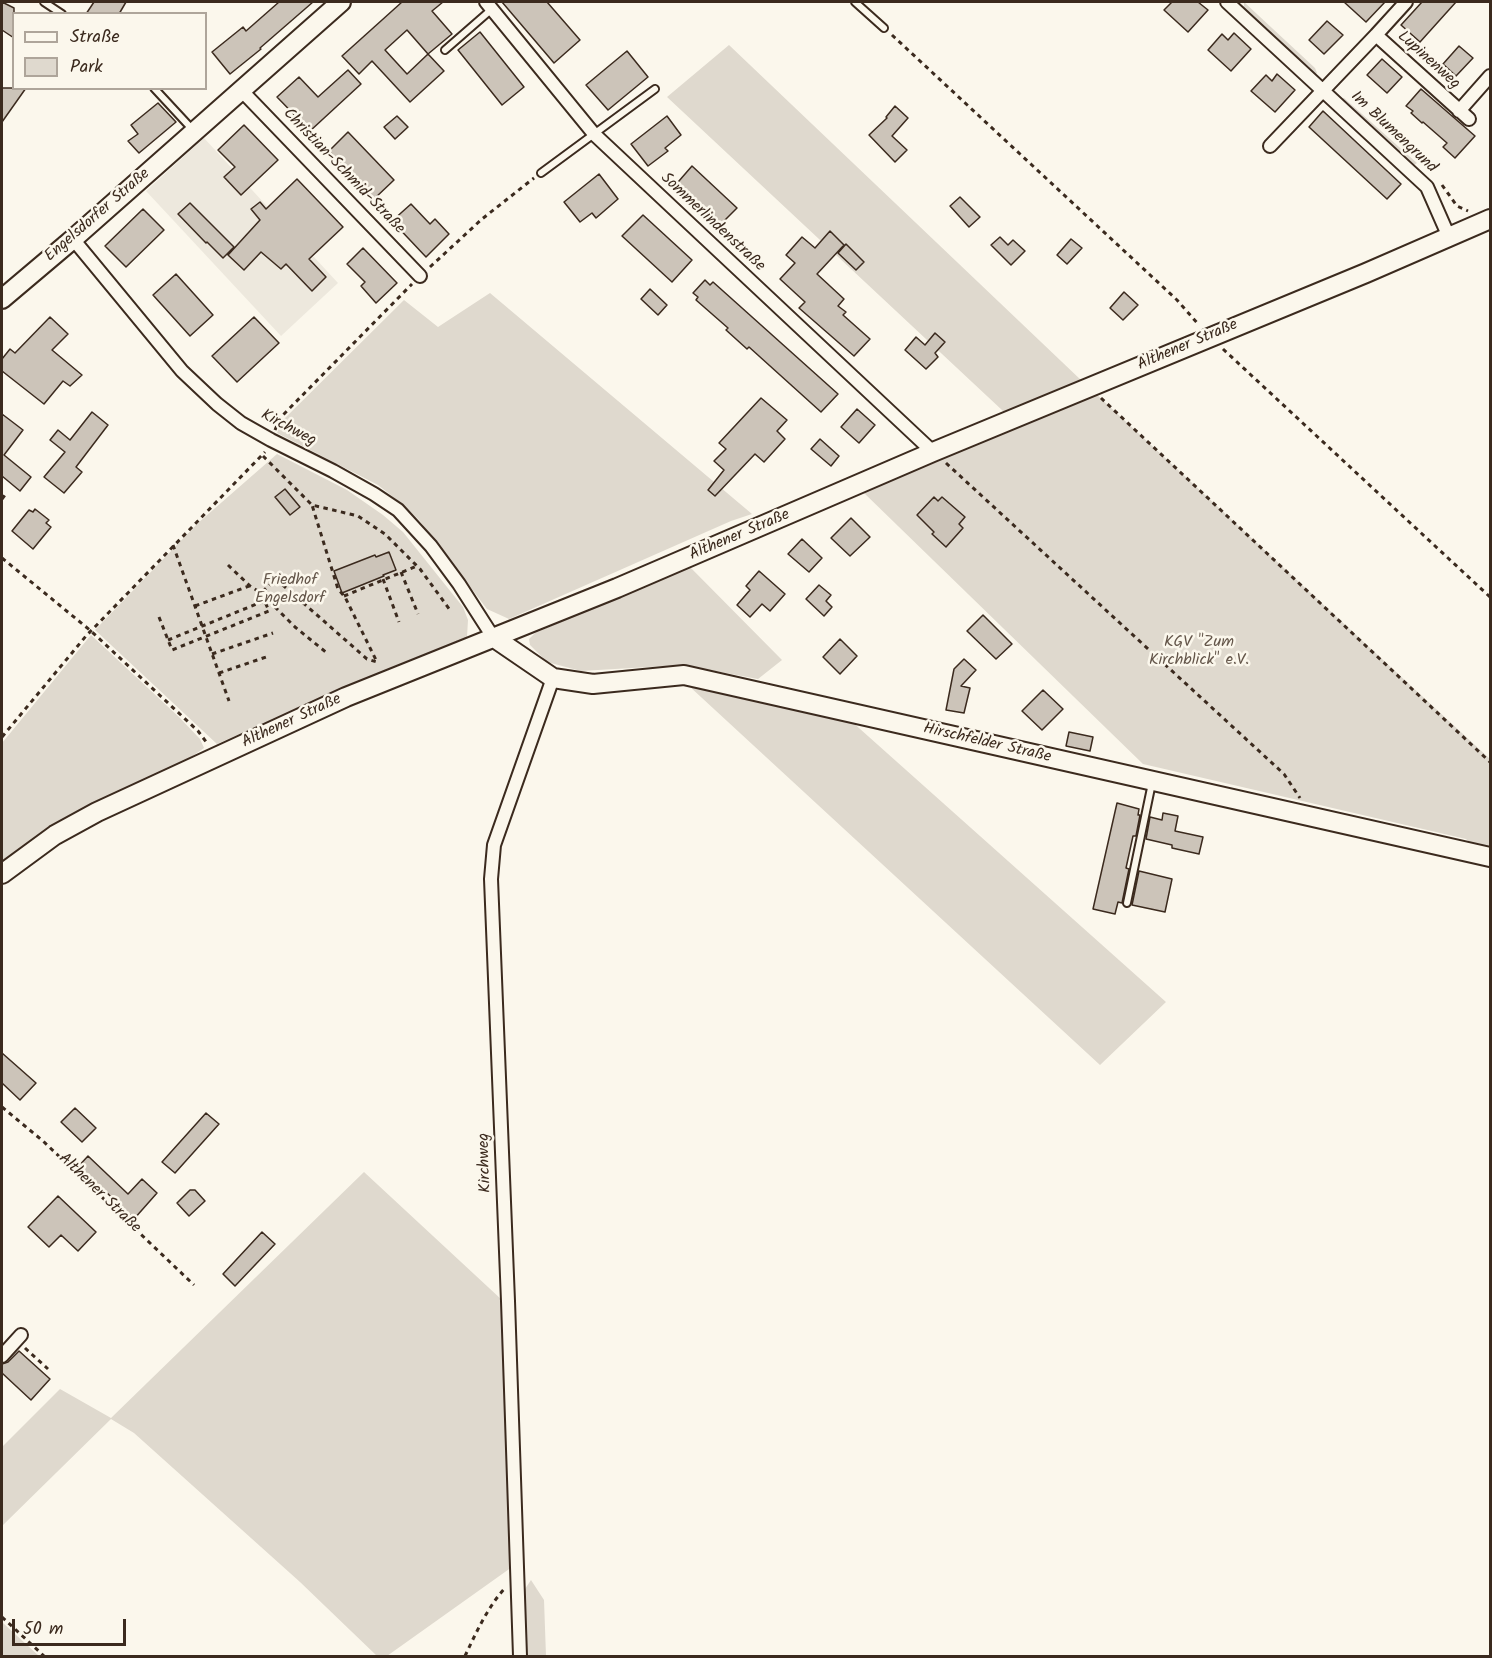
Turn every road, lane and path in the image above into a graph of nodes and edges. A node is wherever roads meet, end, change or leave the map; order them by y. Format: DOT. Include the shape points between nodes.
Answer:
graph roads {
  1 [pos="44,2"];
  2 [pos="341,2"];
  3 [pos="855,2"];
  4 [pos="1406,2"];
  5 [pos="1231,3"];
  6 [pos="489,5"];
  7 [pos="59,12"];
  8 [pos="884,28"];
  9 [pos="1376,35"];
  10 [pos="445,50"];
  11 [pos="1491,76"];
  12 [pos="655,89"];
  13 [pos="156,90"];
  14 [pos="242,91"];
  15 [pos="1322,91"];
  16 [pos="194,132"];
  17 [pos="594,134"];
  18 [pos="1270,146"];
  19 [pos="541,173"];
  20 [pos="1491,219"];
  21 [pos="1449,237"];
  22 [pos="73,239"];
  23 [pos="420,276"];
  24 [pos="2,299"];
  25 [pos="1209,337"];
  26 [pos="1089,387"];
  27 [pos="933,452"];
  28 [pos="263,456"];
  29 [pos="5,495"];
  30 [pos="2,499"];
  31 [pos="312,505"];
  32 [pos="173,545"];
  33 [pos="2,558"];
  34 [pos="228,565"];
  35 [pos="417,566"];
  36 [pos="401,572"];
  37 [pos="383,579"];
  38 [pos="250,586"];
  39 [pos="261,593"];
  40 [pos="344,596"];
  41 [pos="1491,597"];
  42 [pos="264,601"];
  43 [pos="195,606"];
  44 [pos="275,607"];
  45 [pos="450,610"];
  46 [pos="269,611"];
  47 [pos="418,614"];
  48 [pos="159,617"];
  49 [pos="399,622"];
  50 [pos="202,626"];
  51 [pos="273,633"];
  52 [pos="206,637"];
  53 [pos="493,637"];
  54 [pos="168,640"];
  55 [pos="327,653"];
  56 [pos="212,654"];
  57 [pos="269,656"];
  58 [pos="219,673"];
  59 [pos="553,678"];
  60 [pos="229,701"];
  61 [pos="218,756"];
  62 [pos="1491,762"];
  63 [pos="1153,781"];
  64 [pos="1302,815"];
  65 [pos="1491,856"];
  66 [pos="2,874"];
  67 [pos="1127,903"];
  68 [pos="2,1107"];
  69 [pos="194,1285"];
  70 [pos="21,1335"];
  71 [pos="2,1356"];
  72 [pos="517,1578"];
  73 [pos="2,1617"];
  74 [pos="44,1656"];
  75 [pos="465,1656"];
  76 [pos="520,1656"];
  1 -- 7 [label="lane"];
  2 -- 14 [label="main road, Engelsdorfer Straße"];
  3 -- 8 [label="lane"];
  4 -- 9 [label="street"];
  5 -- 15 [label="street, Im Blumengrund"];
  6 -- 10 [label="lane"];
  6 -- 17 [label="street, Sommerlindenstraße"];
  8 -- 25 [label="path" via="1177,300"];
  9 -- 11 [label="street, Lupinenweg" via="1464,115"];
  9 -- 15 [label="street"];
  12 -- 17 [label="lane"];
  13 -- 16 [label="lane"];
  14 -- 16 [label="main road, Engelsdorfer Straße"];
  14 -- 23 [label="street, Christian-Schmid-Straße"];
  15 -- 18 [label="street"];
  15 -- 21 [label="street, Im Blumengrund" via="1427,187"];
  16 -- 22 [label="main road, Engelsdorfer Straße"];
  17 -- 19 [label="lane"];
  17 -- 27 [label="street, Sommerlindenstraße"];
  20 -- 21 [label="main road, Althener Straße"];
  21 -- 25 [label="main road, Althener Straße"];
  22 -- 24 [label="main road, Engelsdorfer Straße"];
  22 -- 53 [label="street, Kirchweg" via="183,371 218,404 261,434 374,494 414,525"];
  25 -- 26 [label="main road, Althener Straße"];
  25 -- 41 [label="path"];
  26 -- 27 [label="main road, Althener Straße"];
  26 -- 62 [label="path"];
  27 -- 53 [label="main road, Althener Straße"];
  27 -- 64 [label="path" via="1284,774 1300,796"];
  28 -- 31 [label="path"];
  29 -- 30 [label="path"];
  31 -- 35 [label="path" via="358,516 385,534"];
  31 -- 40 [label="path" via="338,589"];
  32 -- 43 [label="path"];
  33 -- 61 [label="path" via="91,630 198,731"];
  34 -- 38 [label="path"];
  35 -- 36 [label="path"];
  35 -- 45 [label="path"];
  36 -- 37 [label="path"];
  36 -- 47 [label="path"];
  37 -- 40 [label="path"];
  37 -- 49 [label="path"];
  38 -- 39 [label="path"];
  38 -- 43 [label="path"];
  39 -- 40 [label="path" via="276,579 367,659 377,662"];
  39 -- 42 [label="path"];
  39 -- 44 [label="path"];
  42 -- 46 [label="path"];
  42 -- 50 [label="path"];
  43 -- 50 [label="path"];
  44 -- 46 [label="path"];
  44 -- 55 [label="path"];
  46 -- 52 [label="path"];
  48 -- 54 [label="path"];
  50 -- 52 [label="path"];
  50 -- 54 [label="path"];
  51 -- 56 [label="path"];
  52 -- 54 [label="path" via="172,650"];
  52 -- 56 [label="path"];
  53 -- 59 [label="main road, Hirschfelder Straße"];
  53 -- 61 [label="main road, Althener Straße" via="346,697"];
  56 -- 58 [label="path"];
  57 -- 58 [label="path"];
  58 -- 60 [label="path"];
  59 -- 63 [label="main road, Hirschfelder Straße" via="593,684 684,675"];
  59 -- 72 [label="street, Kirchweg" via="494,845 491,879"];
  61 -- 66 [label="main road, Althener Straße" via="97,812 55,835"];
  63 -- 64 [label="main road, Hirschfelder Straße"];
  63 -- 67 [label="lane"];
  64 -- 65 [label="main road, Hirschfelder Straße"];
  68 -- 69 [label="path, Althener Straße"];
  70 -- 71 [label="street"];
  72 -- 75 [label="path" via="496,1599"];
  72 -- 76 [label="street, Kirchweg"];
  73 -- 74 [label="path"];
}
